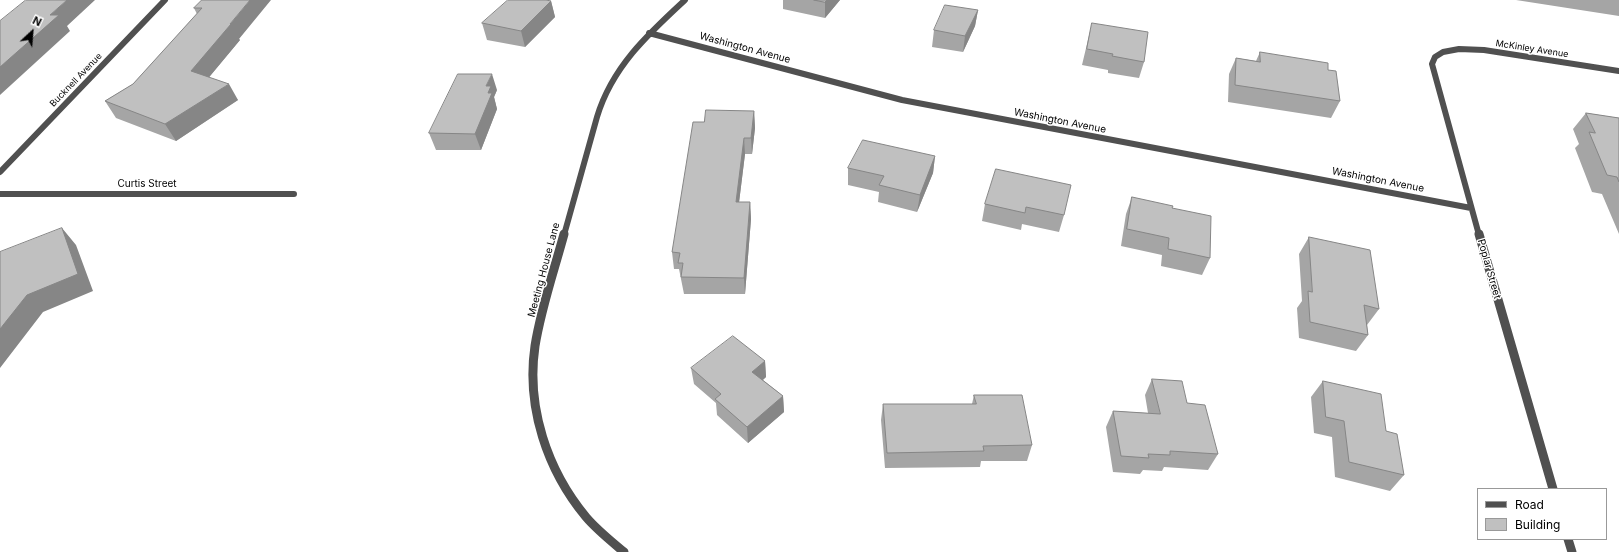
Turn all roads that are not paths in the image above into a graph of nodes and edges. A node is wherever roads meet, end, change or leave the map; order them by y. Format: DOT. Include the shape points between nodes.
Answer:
graph roads {
  1 [pos="165,0"];
  2 [pos="685,0"];
  3 [pos="649,34"];
  4 [pos="1443,52"];
  5 [pos="1619,71"];
  6 [pos="0,172"];
  7 [pos="0,194"];
  8 [pos="294,194"];
  9 [pos="1471,208"];
  10 [pos="1554,488"];
  11 [pos="1568,540"];
  12 [pos="624,552"];
  13 [pos="1572,552"];
  1 -- 6 [label="street, Bucknell Avenue"];
  2 -- 3 [label="street, Meeting House Lane"];
  3 -- 9 [label="street, Washington Avenue" via="915,103"];
  3 -- 12 [label="street, Meeting House Lane" via="612,77 602,99 540,326 533,371 537,416 559,477 586,518"];
  4 -- 5 [label="street, McKinley Avenue" via="1459,49 1484,50"];
  4 -- 9 [label="street, Poplar Street" via="1435,57 1432,64 1433,73"];
  7 -- 8 [label="street, Curtis Street"];
  9 -- 10 [label="street, Poplar Street"];
  11 -- 13 [label="street"];
}
